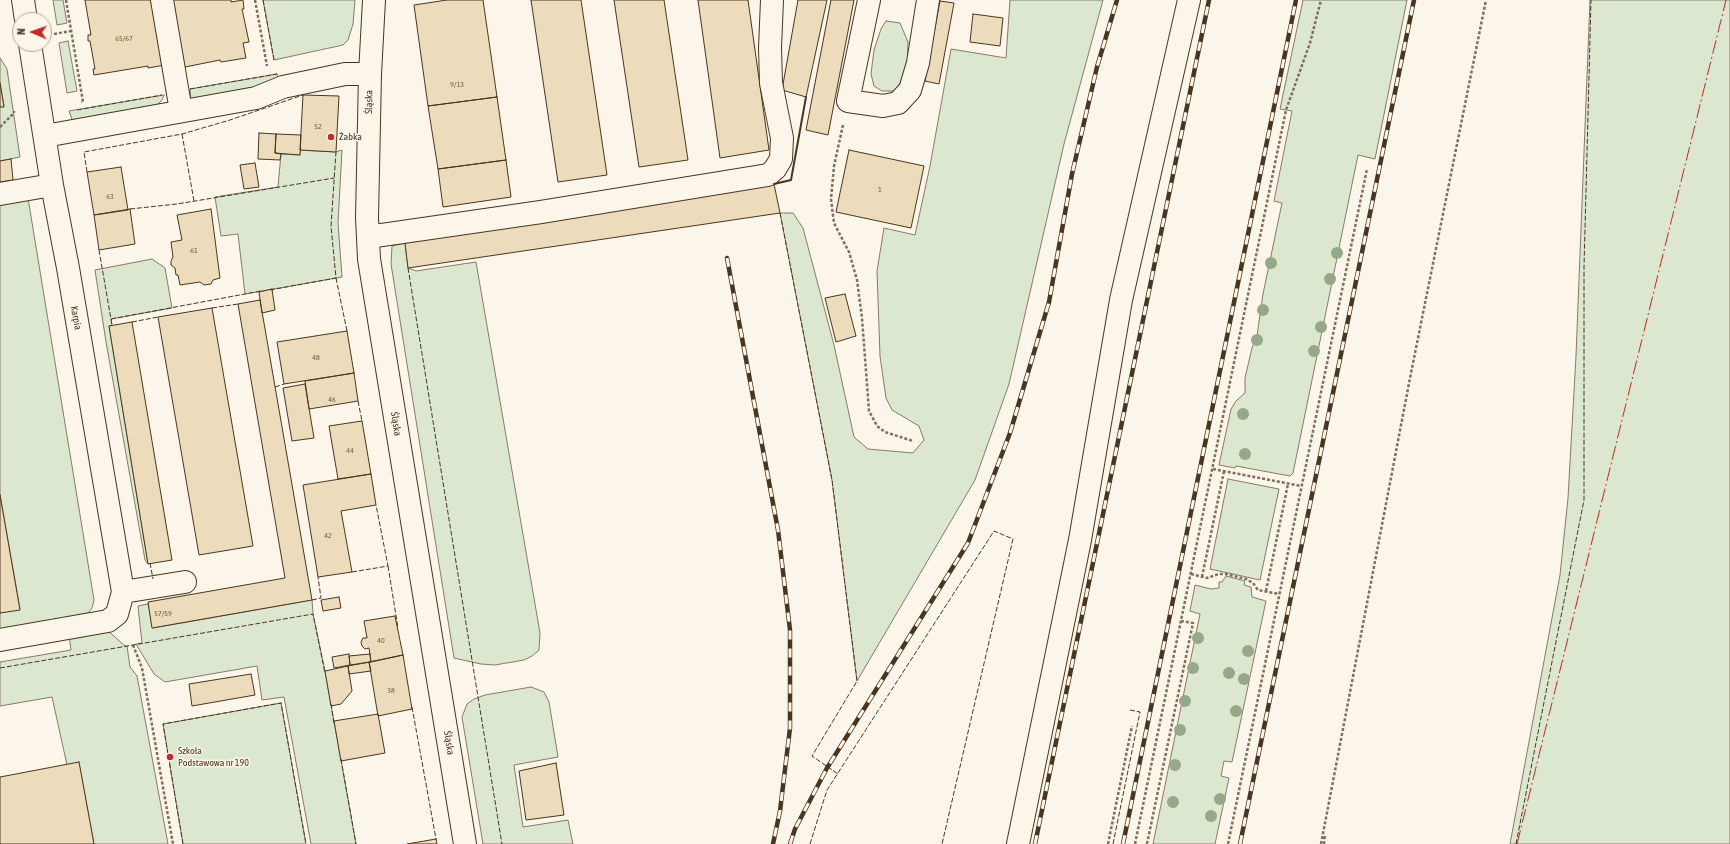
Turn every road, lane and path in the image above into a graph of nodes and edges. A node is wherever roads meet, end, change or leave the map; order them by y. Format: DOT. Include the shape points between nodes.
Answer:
graph roads {
  1 [pos="23,0"];
  2 [pos="66,0"];
  3 [pos="162,0"];
  4 [pos="255,0"];
  5 [pos="374,0"];
  6 [pos="772,0"];
  7 [pos="869,0"];
  8 [pos="928,0"];
  9 [pos="1189,0"];
  10 [pos="1321,0"];
  11 [pos="1486,0"];
  12 [pos="25,12"];
  13 [pos="71,31"];
  14 [pos="54,34"];
  15 [pos="31,52"];
  16 [pos="267,68"];
  17 [pos="370,74"];
  18 [pos="848,100"];
  19 [pos="83,102"];
  20 [pos="15,106"];
  21 [pos="181,111"];
  22 [pos="0,127"];
  23 [pos="45,136"];
  24 [pos="1367,169"];
  25 [pos="52,185"];
  26 [pos="0,194"];
  27 [pos="368,237"];
  28 [pos="913,441"];
  29 [pos="1213,469"];
  30 [pos="1224,471"];
  31 [pos="1288,484"];
  32 [pos="1302,486"];
  33 [pos="1191,574"];
  34 [pos="1202,577"];
  35 [pos="185,582"];
  36 [pos="123,592"];
  37 [pos="1266,592"];
  38 [pos="1279,594"];
  39 [pos="1181,621"];
  40 [pos="0,640"];
  41 [pos="133,645"];
  42 [pos="1132,726"];
  43 [pos="173,844"];
  44 [pos="465,844"];
  45 [pos="1018,844"];
  46 [pos="1108,844"];
  47 [pos="1136,844"];
  48 [pos="1147,844"];
  49 [pos="1228,844"];
  50 [pos="1322,844"];
  1 -- 12 [label="street"];
  2 -- 13 [label="path"];
  3 -- 21 [label="street"];
  4 -- 16 [label="path"];
  5 -- 17 [label="street, Śląska"];
  6 -- 27 [label="street" via="771,83 782,138 781,159 768,175"];
  7 -- 18 [label="street"];
  8 -- 18 [label="street" via="918,63 910,90 898,103 883,106"];
  9 -- 45 [label="street" via="1121,300 1080,540"];
  10 -- 29 [label="path" via="1310,43 1286,110"];
  11 -- 50 [label="path" via="1412,366"];
  13 -- 14 [label="path"];
  13 -- 19 [label="path"];
  15 -- 23 [label="street, Karpia"];
  17 -- 21 [label="street" via="338,76 283,87 256,98"];
  17 -- 27 [label="street, Śląska"];
  18 -- 28 [label="path" via="834,166 831,199 834,223 849,252 857,280 869,411 877,426 885,432"];
  20 -- 22 [label="path" via="14,113"];
  21 -- 23 [label="street"];
  23 -- 25 [label="street, Karpia"];
  24 -- 32 [label="path"];
  25 -- 26 [label="street"];
  25 -- 36 [label="street, Karpia"];
  27 -- 44 [label="street, Śląska" via="370,267"];
  29 -- 30 [label="path"];
  29 -- 33 [label="path"];
  30 -- 31 [label="path"];
  30 -- 34 [label="path"];
  31 -- 32 [label="path"];
  31 -- 37 [label="path"];
  32 -- 38 [label="path"];
  33 -- 34 [label="path"];
  33 -- 39 [label="path"];
  34 -- 37 [label="path" via="1226,574 1239,577 1253,583 1258,590"];
  35 -- 36 [label="street"];
  36 -- 40 [label="street" via="117,614 108,621"];
  37 -- 38 [label="path"];
  38 -- 49 [label="path"];
  39 -- 47 [label="path"];
  39 -- 48 [label="path" via="1193,623"];
  41 -- 43 [label="path" via="142,668"];
  42 -- 46 [label="path"];
}
